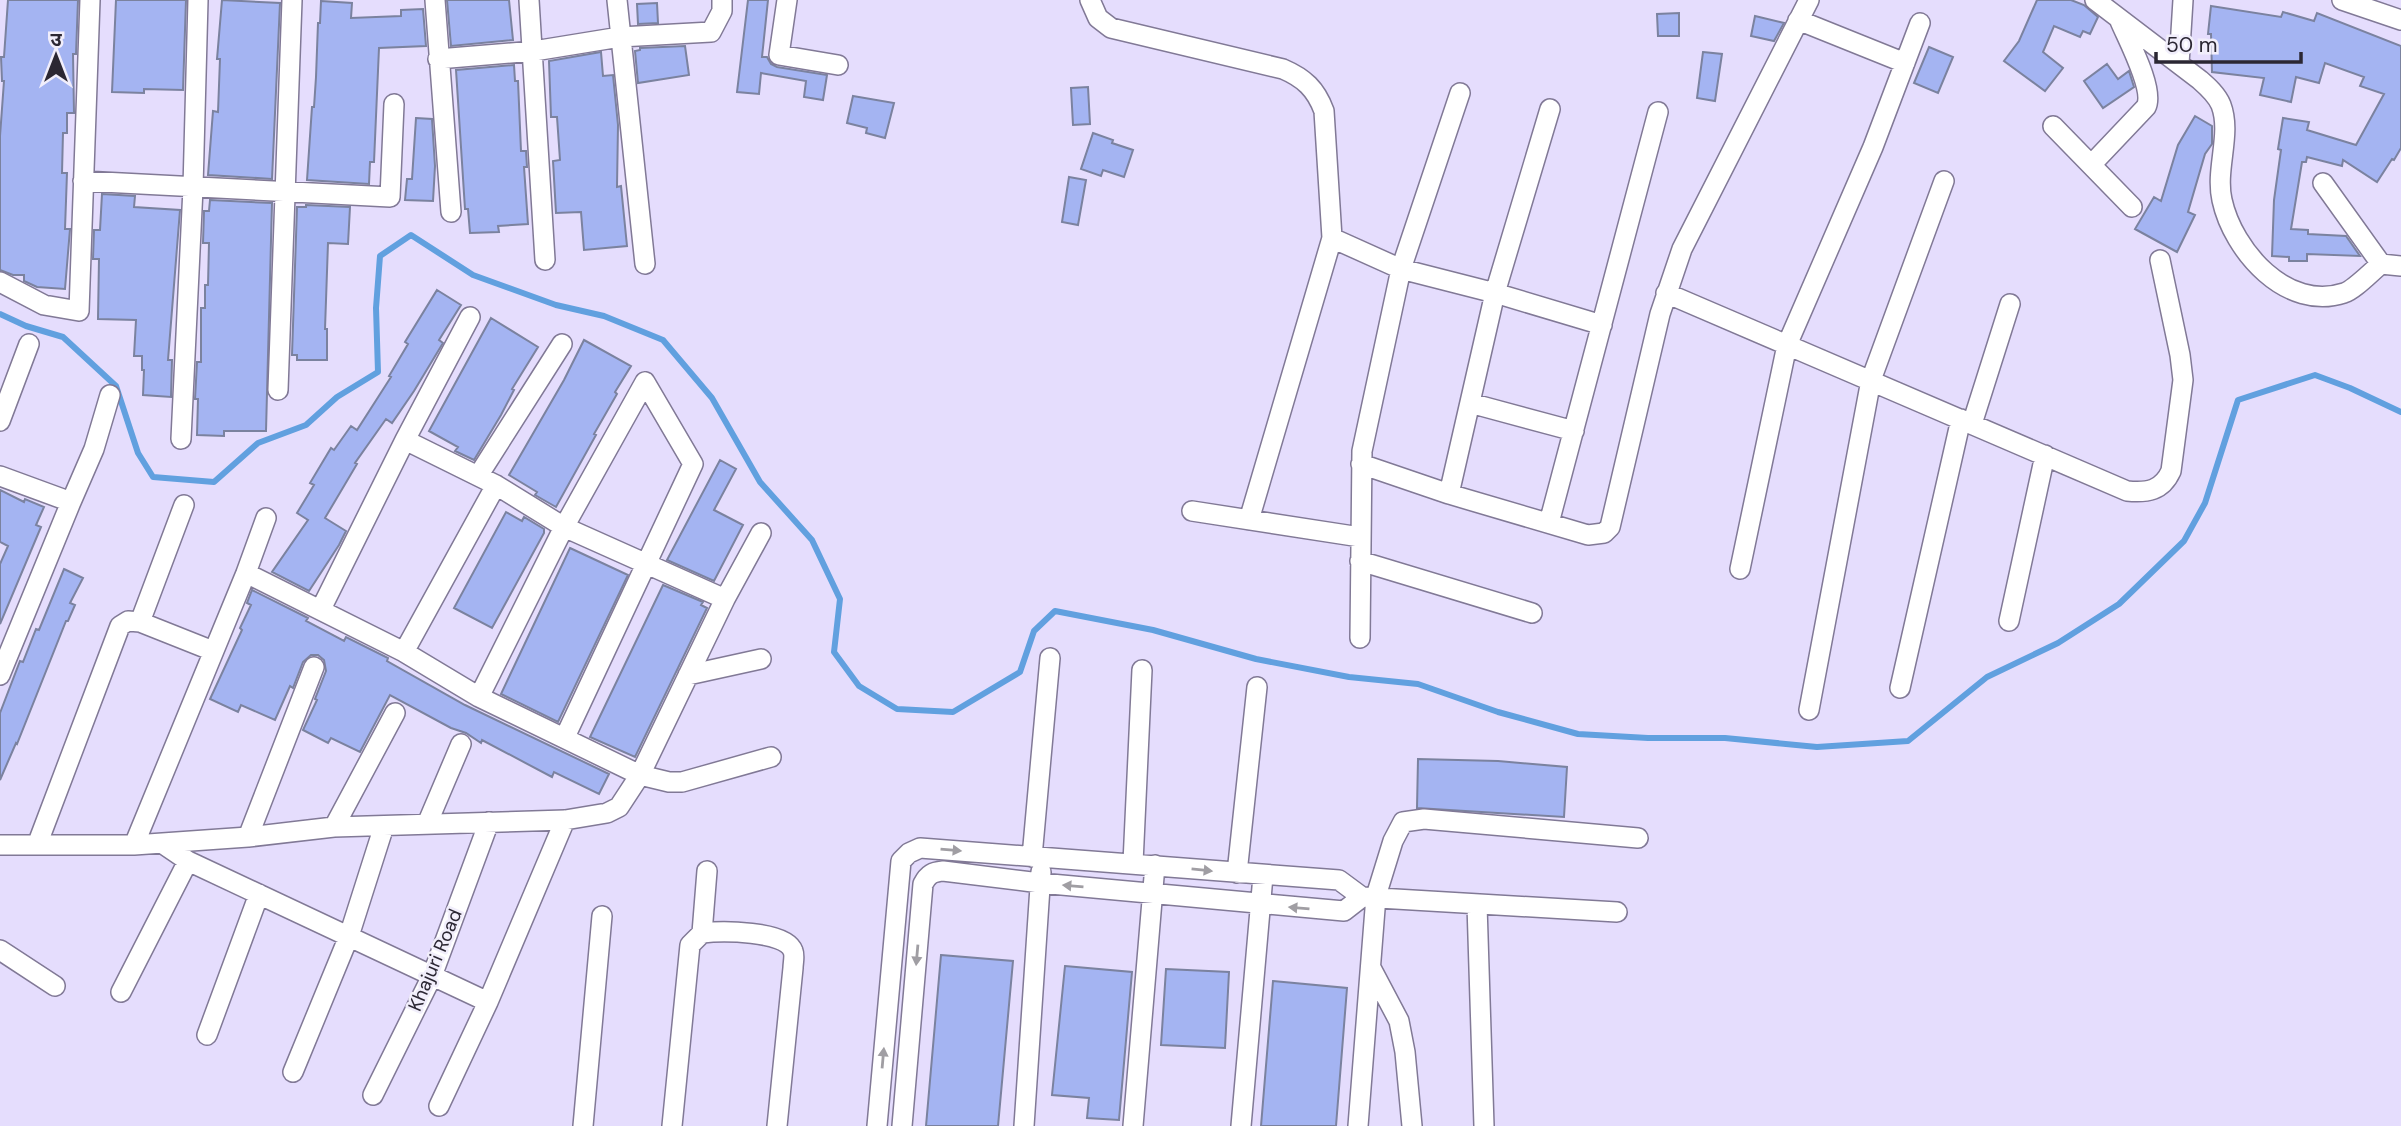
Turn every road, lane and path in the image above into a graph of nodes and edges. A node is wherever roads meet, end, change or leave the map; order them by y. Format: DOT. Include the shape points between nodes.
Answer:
graph roads {
  1 [pos="90,0"];
  2 [pos="198,0"];
  3 [pos="292,0"];
  4 [pos="435,0"];
  5 [pos="529,0"];
  6 [pos="617,0"];
  7 [pos="722,0"];
  8 [pos="787,0"];
  9 [pos="1090,0"];
  10 [pos="1809,0"];
  11 [pos="2095,0"];
  12 [pos="2183,0"];
  13 [pos="2342,0"];
  14 [pos="1798,20"];
  15 [pos="2120,20"];
  16 [pos="2401,20"];
  17 [pos="1920,23"];
  18 [pos="620,37"];
  19 [pos="534,51"];
  20 [pos="438,59"];
  21 [pos="1905,63"];
  22 [pos="2179,64"];
  23 [pos="838,65"];
  24 [pos="1460,93"];
  25 [pos="394,104"];
  26 [pos="1550,109"];
  27 [pos="1658,112"];
  28 [pos="2053,126"];
  29 [pos="2091,165"];
  30 [pos="83,181"];
  31 [pos="1944,181"];
  32 [pos="2323,183"];
  33 [pos="192,188"];
  34 [pos="285,191"];
  35 [pos="2132,207"];
  36 [pos="451,212"];
  37 [pos="1332,238"];
  38 [pos="545,260"];
  39 [pos="2160,260"];
  40 [pos="645,264"];
  41 [pos="2391,265"];
  42 [pos="1401,269"];
  43 [pos="0,282"];
  44 [pos="1495,293"];
  45 [pos="1666,293"];
  46 [pos="2010,304"];
  47 [pos="470,317"];
  48 [pos="1602,325"];
  49 [pos="562,344"];
  50 [pos="29,345"];
  51 [pos="1787,345"];
  52 [pos="1871,380"];
  53 [pos="278,390"];
  54 [pos="110,396"];
  55 [pos="1470,404"];
  56 [pos="0,421"];
  57 [pos="1966,422"];
  58 [pos="1574,431"];
  59 [pos="181,439"];
  60 [pos="405,440"];
  61 [pos="2045,455"];
  62 [pos="1361,464"];
  63 [pos="0,476"];
  64 [pos="478,476"];
  65 [pos="496,485"];
  66 [pos="1449,494"];
  67 [pos="71,502"];
  68 [pos="184,505"];
  69 [pos="1192,512"];
  70 [pos="266,518"];
  71 [pos="1249,520"];
  72 [pos="1549,523"];
  73 [pos="564,527"];
  74 [pos="761,533"];
  75 [pos="1360,537"];
  76 [pos="1360,561"];
  77 [pos="646,564"];
  78 [pos="1740,569"];
  79 [pos="246,573"];
  80 [pos="725,599"];
  81 [pos="321,609"];
  82 [pos="1532,613"];
  83 [pos="2009,621"];
  84 [pos="139,622"];
  85 [pos="1360,638"];
  86 [pos="213,651"];
  87 [pos="404,652"];
  88 [pos="1050,658"];
  89 [pos="761,659"];
  90 [pos="314,667"];
  91 [pos="1142,670"];
  92 [pos="0,675"];
  93 [pos="688,675"];
  94 [pos="1257,687"];
  95 [pos="1900,688"];
  96 [pos="479,697"];
  97 [pos="1809,710"];
  98 [pos="395,713"];
  99 [pos="565,737"];
  100 [pos="461,744"];
  101 [pos="771,757"];
  102 [pos="640,775"];
  103 [pos="565,820"];
  104 [pos="489,822"];
  105 [pos="427,824"];
  106 [pos="384,826"];
  107 [pos="334,827"];
  108 [pos="248,837"];
  109 [pos="1638,838"];
  110 [pos="163,844"];
  111 [pos="0,845"];
  112 [pos="37,845"];
  113 [pos="134,845"];
  114 [pos="909,853"];
  115 [pos="1037,857"];
  116 [pos="188,860"];
  117 [pos="1133,863"];
  118 [pos="1156,865"];
  119 [pos="707,871"];
  120 [pos="1237,873"];
  121 [pos="1263,876"];
  122 [pos="927,877"];
  123 [pos="1040,883"];
  124 [pos="1153,893"];
  125 [pos="259,894"];
  126 [pos="1369,897"];
  127 [pos="1260,905"];
  128 [pos="1477,905"];
  129 [pos="1617,912"];
  130 [pos="602,916"];
  131 [pos="702,933"];
  132 [pos="349,936"];
  133 [pos="0,950"];
  134 [pos="1371,968"];
  135 [pos="432,976"];
  136 [pos="55,986"];
  137 [pos="121,992"];
  138 [pos="488,1002"];
  139 [pos="207,1035"];
  140 [pos="293,1072"];
  141 [pos="373,1095"];
  142 [pos="439,1106"];
  143 [pos="583,1126"];
  144 [pos="672,1126"];
  145 [pos="776,1126"];
  146 [pos="877,1126"];
  147 [pos="902,1126"];
  148 [pos="1024,1126"];
  149 [pos="1133,1126"];
  150 [pos="1241,1126"];
  151 [pos="1358,1126"];
  152 [pos="1412,1126"];
  153 [pos="1484,1126"];
  1 -- 30 [label="street"];
  2 -- 33 [label="street"];
  3 -- 34 [label="street"];
  4 -- 20 [label="street"];
  5 -- 19 [label="street"];
  6 -- 18 [label="street"];
  7 -- 18 [label="street" via="722,11 710,32"];
  8 -- 23 [label="street" via="779,55"];
  9 -- 37 [label="street" via="1098,18 1111,28 1283,69 1309,85 1324,111"];
  10 -- 14 [label="street"];
  11 -- 15 [label="street"];
  12 -- 22 [label="street"];
  13 -- 16 [label="street"];
  14 -- 21 [label="street"];
  14 -- 45 [label="street" via="1682,249"];
  15 -- 22 [label="street"];
  15 -- 29 [label="street" via="2149,100"];
  17 -- 21 [label="street"];
  18 -- 19 [label="street"];
  18 -- 40 [label="street"];
  19 -- 20 [label="street"];
  19 -- 38 [label="street"];
  20 -- 36 [label="street"];
  21 -- 51 [label="street" via="1874,147"];
  22 -- 41 [label="street" via="2221,104 2221,199 2228,222 2252,259 2280,285 2300,295 2320,297 2351,290 2364,277"];
  24 -- 42 [label="street"];
  25 -- 34 [label="street" via="390,197"];
  26 -- 44 [label="street"];
  27 -- 48 [label="street"];
  28 -- 29 [label="street"];
  29 -- 35 [label="street"];
  30 -- 33 [label="street"];
  30 -- 43 [label="street" via="79,311 44,305"];
  31 -- 52 [label="street"];
  32 -- 41 [label="street"];
  33 -- 34 [label="street"];
  33 -- 59 [label="street"];
  34 -- 53 [label="street"];
  37 -- 42 [label="street"];
  37 -- 71 [label="street"];
  39 -- 61 [label="street" via="2183,380 2166,481 2151,491 2127,491"];
  42 -- 44 [label="street"];
  42 -- 62 [label="street"];
  44 -- 48 [label="street"];
  44 -- 55 [label="street"];
  45 -- 51 [label="street"];
  45 -- 72 [label="street" via="1611,527 1595,536"];
  46 -- 57 [label="street"];
  47 -- 60 [label="street"];
  48 -- 58 [label="street"];
  49 -- 64 [label="street"];
  50 -- 56 [label="street"];
  51 -- 52 [label="street"];
  51 -- 78 [label="street"];
  52 -- 57 [label="street"];
  52 -- 97 [label="street"];
  54 -- 67 [label="street"];
  55 -- 58 [label="street"];
  55 -- 66 [label="street"];
  57 -- 61 [label="street"];
  57 -- 95 [label="street"];
  58 -- 72 [label="street"];
  60 -- 64 [label="street"];
  60 -- 81 [label="street"];
  61 -- 83 [label="street"];
  62 -- 66 [label="street"];
  62 -- 75 [label="street"];
  63 -- 67 [label="street"];
  64 -- 65 [label="street"];
  65 -- 73 [label="street"];
  65 -- 87 [label="street"];
  66 -- 72 [label="street"];
  67 -- 92 [label="street"];
  68 -- 84 [label="street"];
  69 -- 71 [label="street"];
  70 -- 79 [label="street"];
  71 -- 75 [label="street"];
  73 -- 77 [label="street"];
  73 -- 77 [label="street" via="645,382 693,464"];
  73 -- 96 [label="street"];
  74 -- 80 [label="street"];
  75 -- 76 [label="street"];
  76 -- 82 [label="street"];
  76 -- 85 [label="street"];
  77 -- 80 [label="street"];
  77 -- 99 [label="street"];
  79 -- 81 [label="street"];
  79 -- 86 [label="street"];
  80 -- 93 [label="street"];
  81 -- 87 [label="street"];
  84 -- 86 [label="street"];
  84 -- 112 [label="street" via="128,621 116,634"];
  86 -- 113 [label="street"];
  87 -- 96 [label="street"];
  88 -- 115 [label="street"];
  89 -- 93 [label="street"];
  90 -- 108 [label="street"];
  91 -- 117 [label="street"];
  93 -- 102 [label="street"];
  94 -- 120 [label="street"];
  96 -- 99 [label="street"];
  98 -- 107 [label="street"];
  99 -- 102 [label="street"];
  100 -- 105 [label="street"];
  101 -- 102 [label="street" via="682,782"];
  102 -- 103 [label="street" via="619,807"];
  103 -- 104 [label="street"];
  103 -- 138 [label="street"];
  104 -- 105 [label="street"];
  104 -- 135 [label="street, Khajuri Road"];
  105 -- 106 [label="street"];
  106 -- 107 [label="street"];
  106 -- 132 [label="street"];
  107 -- 108 [label="street"];
  108 -- 110 [label="street"];
  109 -- 126 [label="street" via="1411,820 1398,830"];
  110 -- 113 [label="street"];
  110 -- 116 [label="street"];
  111 -- 112 [label="street"];
  112 -- 113 [label="street"];
  114 -- 115 [label="street, one-way" via="931,848"];
  114 -- 122 [label="street"];
  146 -- 114 [label="street, one-way" via="901,862"];
  115 -- 117 [label="street"];
  115 -- 123 [label="street"];
  116 -- 125 [label="street"];
  116 -- 137 [label="street"];
  117 -- 118 [label="street"];
  118 -- 120 [label="street, one-way"];
  118 -- 124 [label="street"];
  119 -- 131 [label="street"];
  120 -- 121 [label="street"];
  121 -- 126 [label="street" via="1339,880"];
  121 -- 127 [label="street"];
  122 -- 123 [label="street" via="943,872"];
  122 -- 147 [label="street, one-way"];
  124 -- 123 [label="street, one-way"];
  123 -- 148 [label="street"];
  124 -- 127 [label="street"];
  124 -- 149 [label="street"];
  125 -- 132 [label="street"];
  125 -- 139 [label="street"];
  126 -- 127 [label="street, one-way" via="1345,912"];
  126 -- 128 [label="street"];
  126 -- 134 [label="street"];
  127 -- 150 [label="street"];
  128 -- 129 [label="street"];
  128 -- 153 [label="street"];
  130 -- 143 [label="street"];
  131 -- 144 [label="street" via="690,945"];
  131 -- 145 [label="street" via="739,931 775,938 793,951"];
  132 -- 135 [label="street"];
  132 -- 140 [label="street"];
  133 -- 136 [label="street"];
  134 -- 151 [label="street"];
  134 -- 152 [label="street" via="1399,1021"];
  135 -- 138 [label="street"];
  135 -- 141 [label="street, Khajuri Road"];
  138 -- 142 [label="street"];
}
